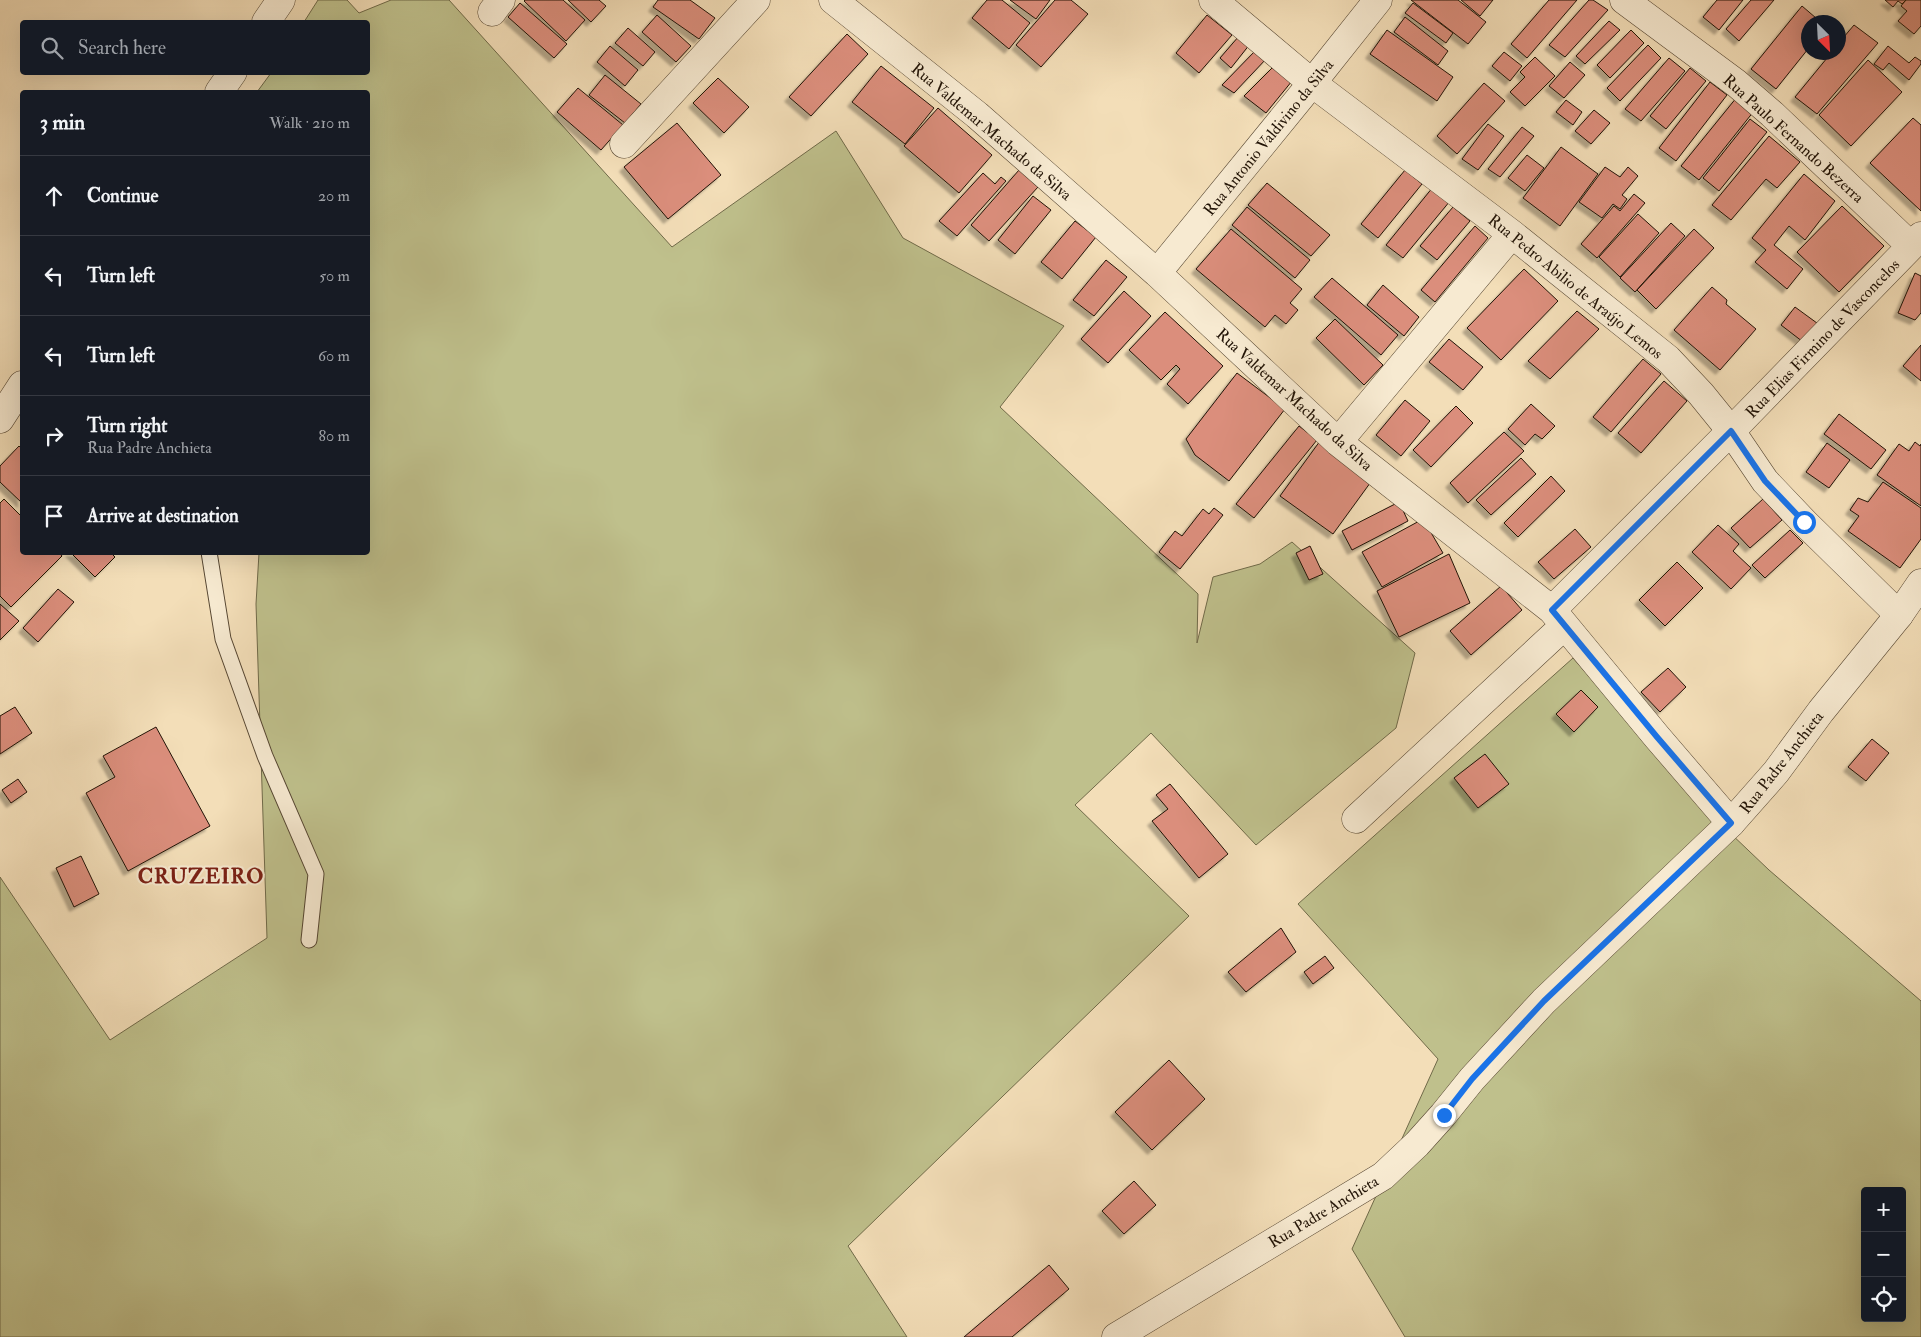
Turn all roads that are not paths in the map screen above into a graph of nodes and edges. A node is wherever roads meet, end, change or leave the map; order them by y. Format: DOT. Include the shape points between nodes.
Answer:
graph roads {
  1 [pos="281,0"];
  2 [pos="756,0"];
  3 [pos="833,0"];
  4 [pos="1213,0"];
  5 [pos="1378,0"];
  6 [pos="1624,0"];
  7 [pos="267,20"];
  8 [pos="231,75"];
  9 [pos="1312,83"];
  10 [pos="220,90"];
  11 [pos="624,144"];
  12 [pos="1512,234"];
  13 [pos="1916,241"];
  14 [pos="1157,273"];
  15 [pos="20,388"];
  16 [pos="0,419"];
  17 [pos="1731,431"];
  18 [pos="1338,442"];
  19 [pos="209,555"];
  20 [pos="1921,583"];
  21 [pos="1899,615"];
  22 [pos="1558,618"];
  23 [pos="1356,820"];
  24 [pos="1731,823"];
  25 [pos="309,940"];
  26 [pos="1116,1337"];
  1 -- 7 [label="street"];
  2 -- 11 [label="street"];
  3 -- 14 [label="street, Rua Valdemar Machado da Silva" via="977,115"];
  4 -- 9 [label="street, Rua Pedro Abilio de Araújo Lemos"];
  5 -- 9 [label="street, Rua Antonio Valdivino da Silva"];
  6 -- 13 [label="street, Rua Paulo Fernando Bezerra" via="1736,83"];
  8 -- 10 [label="street"];
  9 -- 12 [label="street, Rua Pedro Abilio de Araújo Lemos"];
  9 -- 14 [label="street, Rua Antonio Valdivino da Silva"];
  12 -- 17 [label="street, Rua Pedro Abilio de Araújo Lemos" via="1668,359"];
  12 -- 18 [label="street"];
  13 -- 17 [label="street, Rua Elias Firmino de Vasconcelos"];
  14 -- 18 [label="street, Rua Valdemar Machado da Silva"];
  15 -- 16 [label="street"];
  17 -- 21 [label="street, Rua Pedro Abilio de Araújo Lemos" via="1765,481"];
  17 -- 22 [label="street, Rua Elias Firmino de Vasconcelos"];
  18 -- 22 [label="street, Rua Valdemar Machado da Silva"];
  19 -- 25 [label="lane" via="223,639 265,756 316,874"];
  20 -- 21 [label="street, Rua Padre Anchieta"];
  21 -- 24 [label="street, Rua Padre Anchieta" via="1776,772"];
  22 -- 23 [label="street, Rua Elias Firmino de Vasconcelos"];
  22 -- 24 [label="street, Rua Valdemar Machado da Silva"];
  24 -- 26 [label="street, Rua Padre Anchieta" via="1544,1001 1437,1122 1383,1176"];
}
